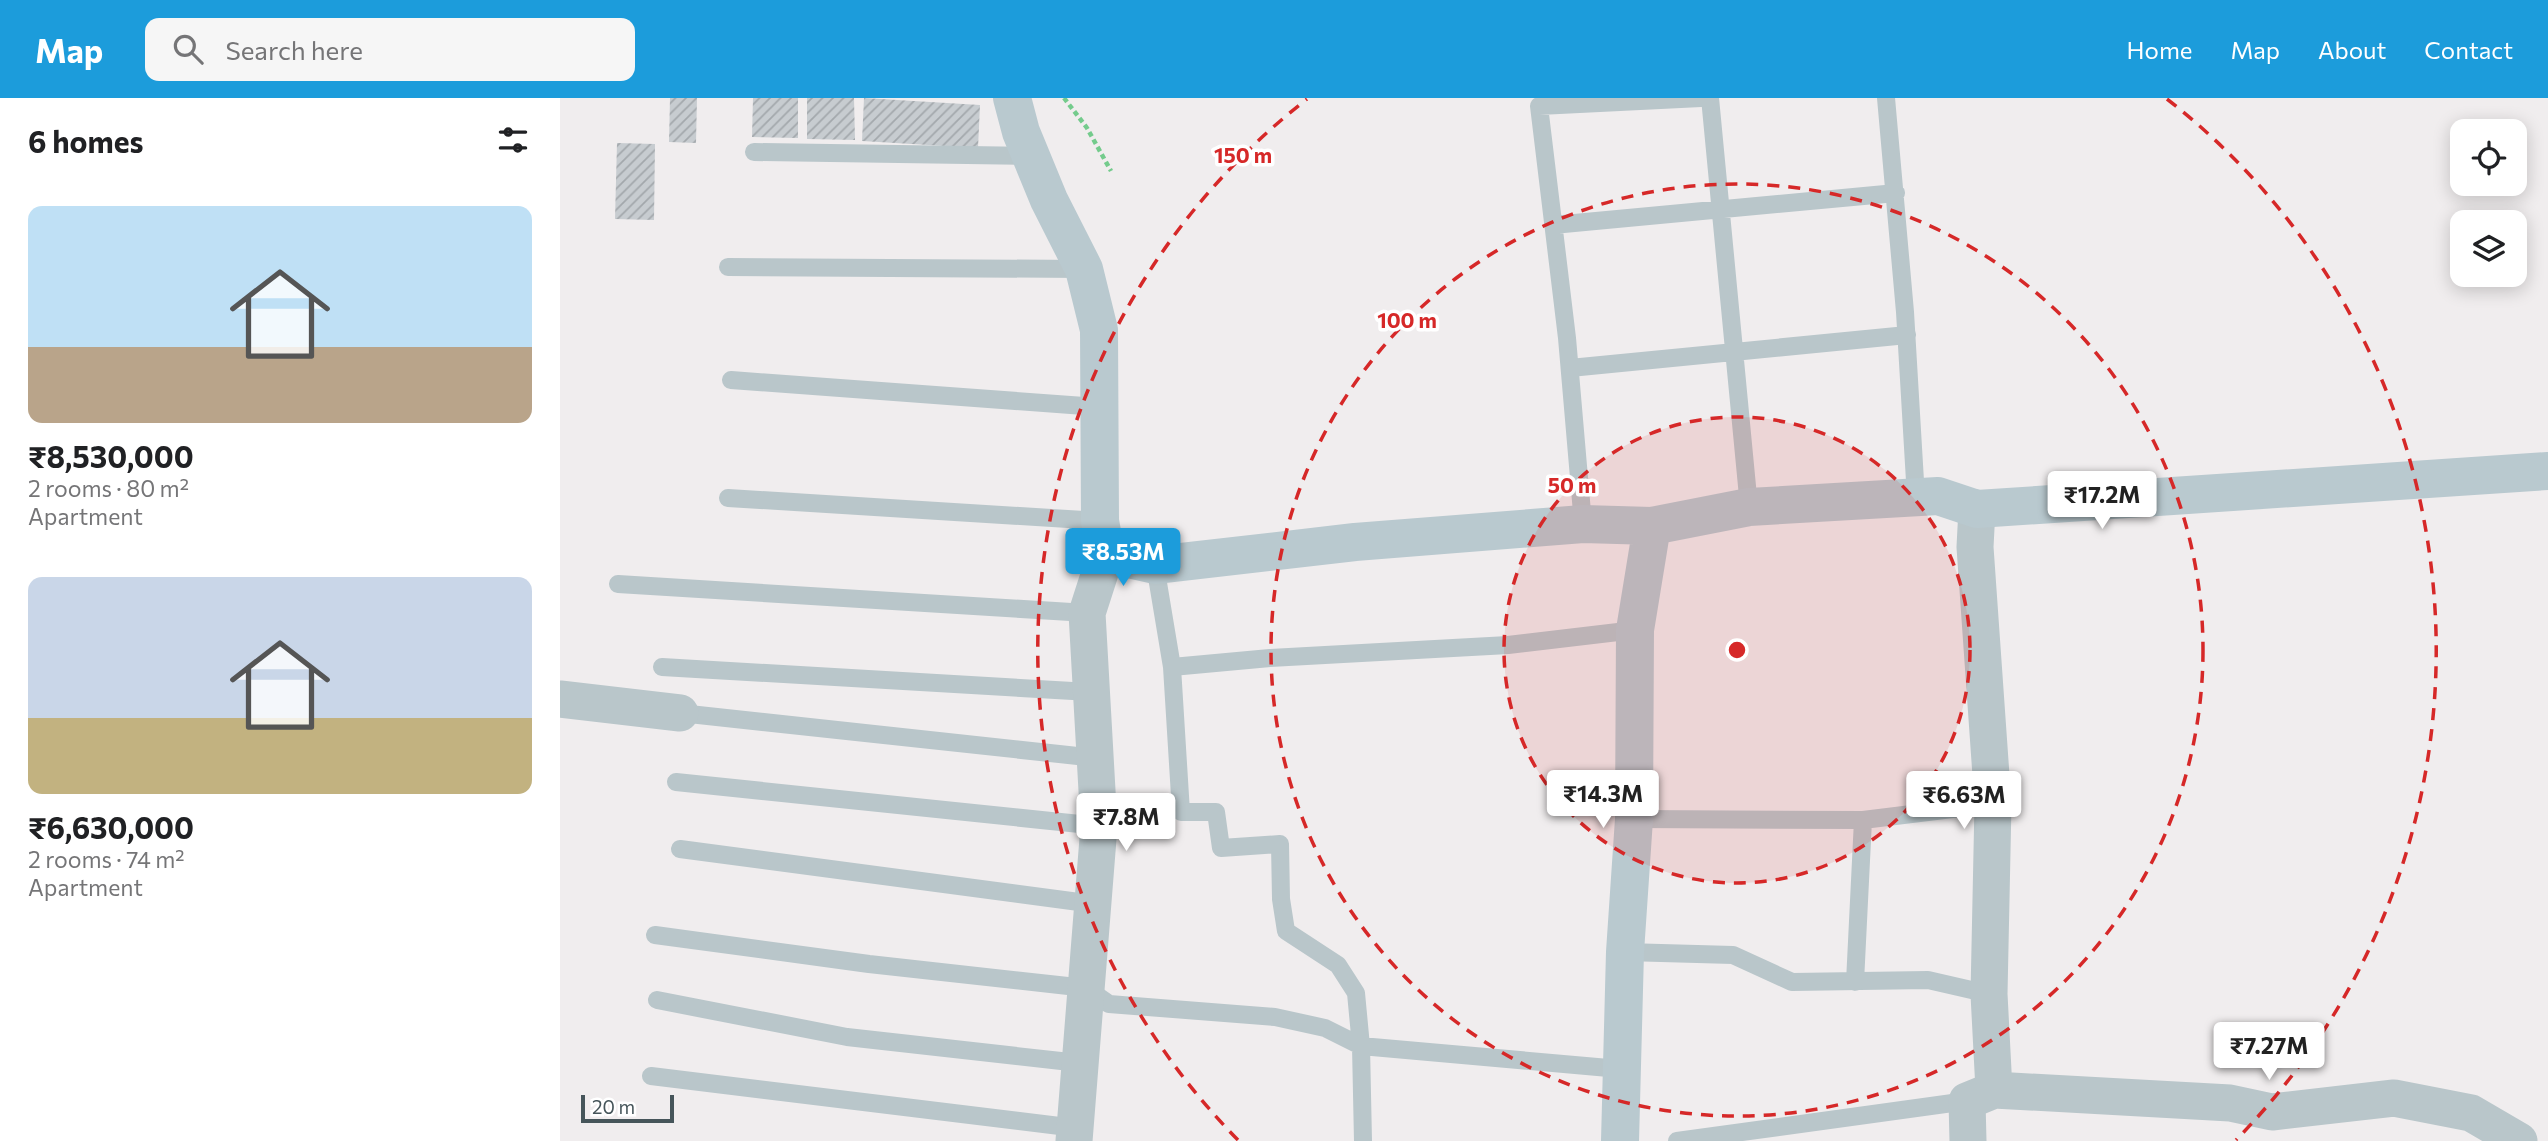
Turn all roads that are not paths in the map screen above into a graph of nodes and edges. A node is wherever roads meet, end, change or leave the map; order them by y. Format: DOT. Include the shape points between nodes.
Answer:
graph roads {
  1 [pos="1012,98"];
  2 [pos="1701,98"];
  3 [pos="1710,98"];
  4 [pos="1886,98"];
  5 [pos="754,152"];
  6 [pos="1032,156"];
  7 [pos="1896,192"];
  8 [pos="1722,209"];
  9 [pos="1553,225"];
  10 [pos="728,267"];
  11 [pos="1084,269"];
  12 [pos="1907,335"];
  13 [pos="1735,352"];
  14 [pos="1570,368"];
  15 [pos="731,380"];
  16 [pos="1098,407"];
  17 [pos="2548,471"];
  18 [pos="728,498"];
  19 [pos="1916,498"];
  20 [pos="1749,508"];
  21 [pos="1977,509"];
  22 [pos="1583,524"];
  23 [pos="1652,526"];
  24 [pos="1103,538"];
  25 [pos="1155,565"];
  26 [pos="618,584"];
  27 [pos="1087,613"];
  28 [pos="1635,630"];
  29 [pos="662,667"];
  30 [pos="1171,667"];
  31 [pos="1090,692"];
  32 [pos="560,699"];
  33 [pos="680,713"];
  34 [pos="1096,758"];
  35 [pos="676,782"];
  36 [pos="1993,804"];
  37 [pos="1634,819"];
  38 [pos="1863,820"];
  39 [pos="1099,826"];
  40 [pos="680,849"];
  41 [pos="1094,904"];
  42 [pos="655,935"];
  43 [pos="1625,952"];
  44 [pos="1855,982"];
  45 [pos="1086,988"];
  46 [pos="1989,994"];
  47 [pos="657,1000"];
  48 [pos="1361,1046"];
  49 [pos="1079,1063"];
  50 [pos="1620,1069"];
  51 [pos="651,1076"];
  52 [pos="1980,1095"];
  53 [pos="1075,1135"];
  54 [pos="1363,1141"];
  55 [pos="1620,1141"];
  56 [pos="1677,1141"];
  57 [pos="1968,1141"];
  58 [pos="2519,1141"];
  1 -- 6 [label="street"];
  2 -- 9 [label="lane" via="1539,106"];
  3 -- 8 [label="lane"];
  4 -- 7 [label="lane"];
  5 -- 6 [label="lane"];
  6 -- 11 [label="street"];
  7 -- 8 [label="lane"];
  7 -- 12 [label="lane"];
  8 -- 9 [label="lane"];
  8 -- 13 [label="lane"];
  9 -- 14 [label="lane"];
  10 -- 11 [label="lane"];
  11 -- 16 [label="street" via="1099,330"];
  12 -- 13 [label="lane"];
  12 -- 19 [label="lane"];
  13 -- 14 [label="lane"];
  13 -- 20 [label="lane"];
  14 -- 22 [label="lane"];
  15 -- 16 [label="lane"];
  16 -- 24 [label="street"];
  17 -- 21 [label="street"];
  18 -- 24 [label="lane"];
  19 -- 20 [label="street"];
  19 -- 21 [label="street" via="1938,496"];
  20 -- 23 [label="street"];
  21 -- 36 [label="street" via="1975,547"];
  22 -- 23 [label="street"];
  22 -- 25 [label="street" via="1355,542"];
  23 -- 28 [label="street"];
  24 -- 25 [label="street"];
  24 -- 27 [label="street"];
  25 -- 30 [label="lane"];
  26 -- 27 [label="lane"];
  27 -- 31 [label="street"];
  28 -- 30 [label="lane" via="1508,645"];
  28 -- 37 [label="street"];
  29 -- 31 [label="lane"];
  30 -- 48 [label="lane" via="1181,812 1216,812 1221,848 1280,844 1286,931 1338,965 1356,993"];
  31 -- 34 [label="street"];
  32 -- 33 [label="street"];
  33 -- 34 [label="lane"];
  34 -- 39 [label="street"];
  35 -- 39 [label="lane"];
  36 -- 38 [label="lane"];
  36 -- 46 [label="street"];
  37 -- 38 [label="lane"];
  37 -- 43 [label="street"];
  38 -- 44 [label="lane"];
  39 -- 41 [label="street"];
  40 -- 41 [label="lane"];
  41 -- 45 [label="street"];
  42 -- 45 [label="lane"];
  43 -- 44 [label="lane" via="1733,956 1792,982"];
  43 -- 50 [label="street"];
  44 -- 46 [label="lane" via="1928,980"];
  45 -- 48 [label="lane" via="1109,1004 1275,1017 1325,1028"];
  45 -- 49 [label="street"];
  46 -- 52 [label="street"];
  47 -- 49 [label="lane" via="848,1037"];
  48 -- 50 [label="lane"];
  48 -- 54 [label="lane"];
  49 -- 53 [label="street"];
  50 -- 55 [label="street"];
  51 -- 53 [label="lane"];
  52 -- 56 [label="lane"];
  52 -- 57 [label="street"];
  52 -- 58 [label="street" via="2230,1103 2272,1112 2394,1098 2471,1113"];
}
